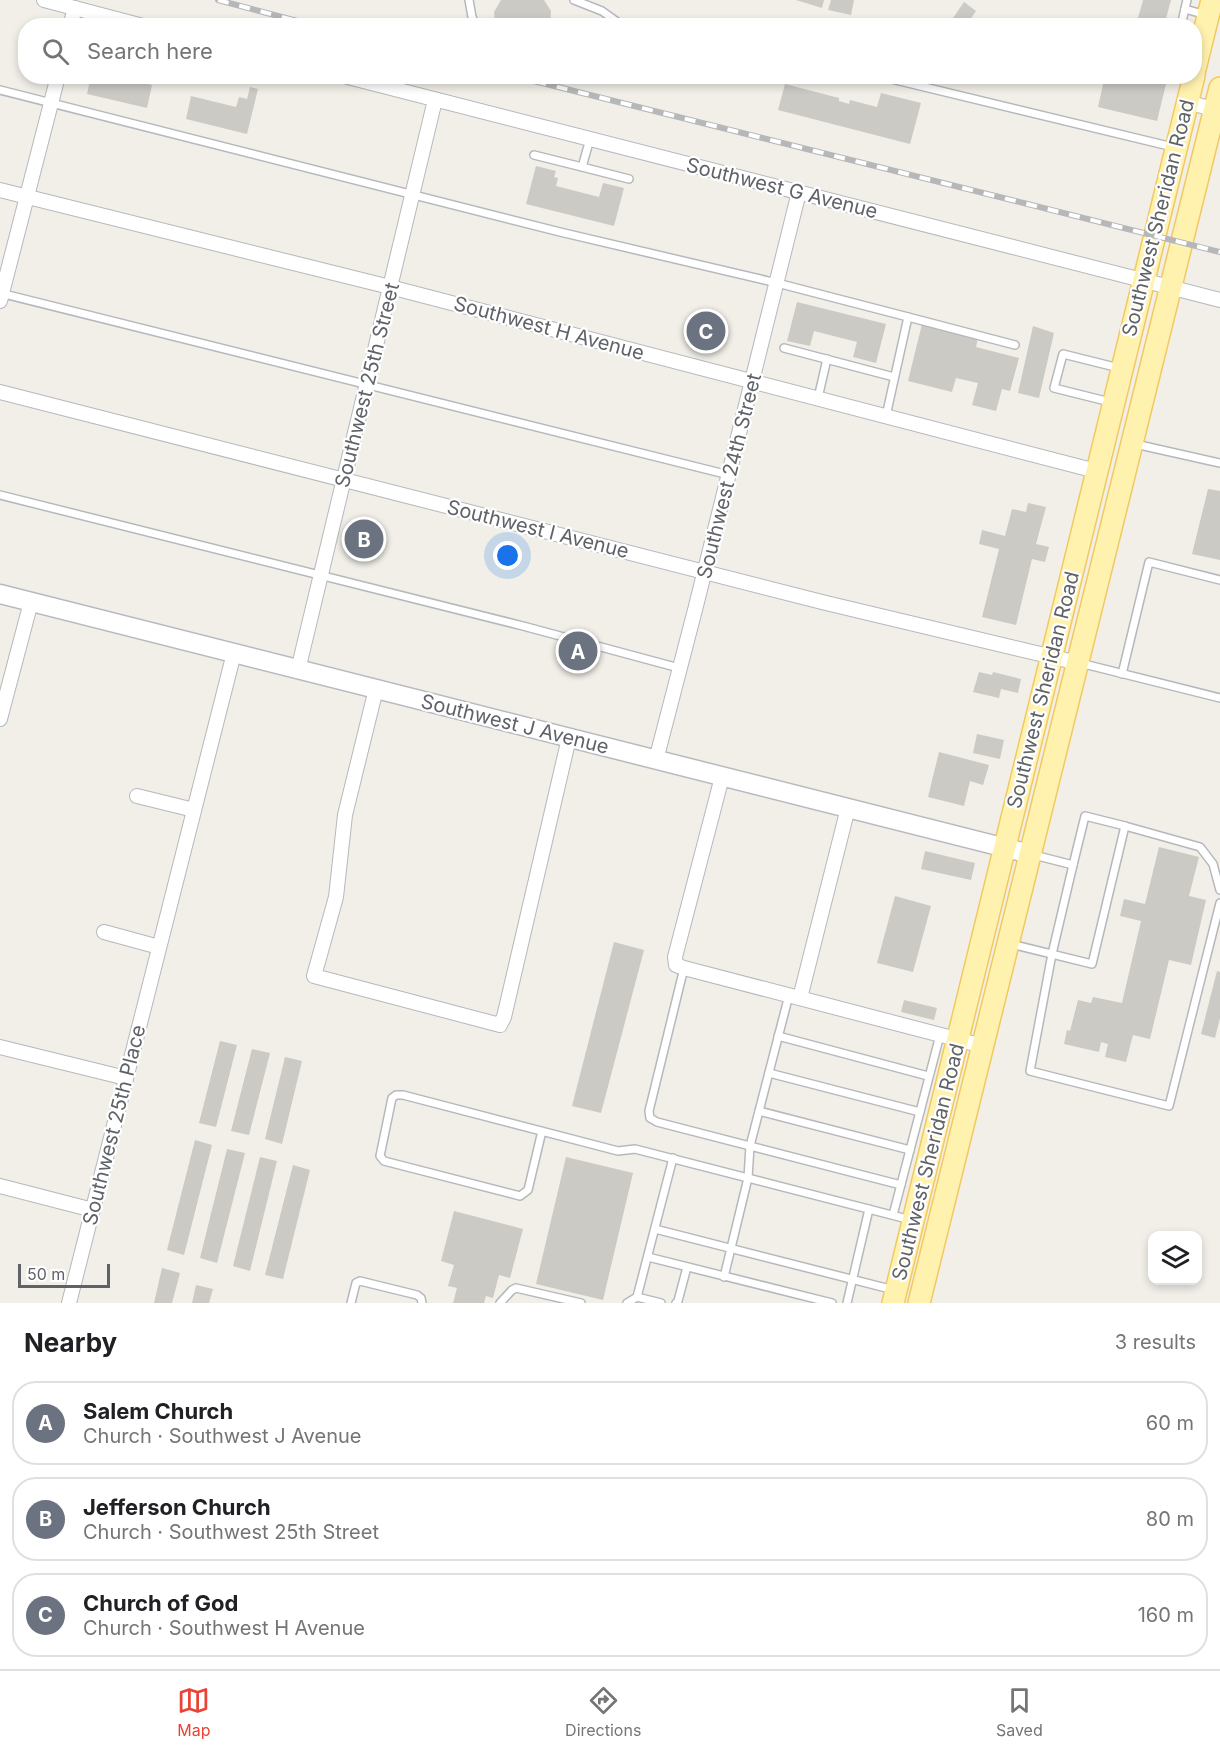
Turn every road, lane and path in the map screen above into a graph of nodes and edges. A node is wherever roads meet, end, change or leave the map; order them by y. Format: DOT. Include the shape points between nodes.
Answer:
graph roads {
  1 [pos="44,0"];
  2 [pos="469,0"];
  3 [pos="574,0"];
  4 [pos="1187,0"];
  5 [pos="75,8"];
  6 [pos="1210,8"];
  7 [pos="1185,9"];
  8 [pos="72,18"];
  9 [pos="114,18"];
  10 [pos="472,18"];
  11 [pos="612,18"];
  12 [pos="1183,18"];
  13 [pos="1202,41"];
  14 [pos="55,84"];
  15 [pos="374,84"];
  16 [pos="912,84"];
  17 [pos="1191,84"];
  18 [pos="1220,87"];
  19 [pos="0,90"];
  20 [pos="435,100"];
  21 [pos="1186,102"];
  22 [pos="51,103"];
  23 [pos="1217,110"];
  24 [pos="590,139"];
  25 [pos="1176,147"];
  26 [pos="534,155"];
  27 [pos="582,167"];
  28 [pos="629,179"];
  29 [pos="0,190"];
  30 [pos="799,192"];
  31 [pos="413,195"];
  32 [pos="27,196"];
  33 [pos="1143,280"];
  34 [pos="777,283"];
  35 [pos="390,287"];
  36 [pos="1171,287"];
  37 [pos="1,296"];
  38 [pos="1220,300"];
  39 [pos="908,317"];
  40 [pos="1015,345"];
  41 [pos="784,348"];
  42 [pos="827,359"];
  43 [pos="1121,369"];
  44 [pos="894,377"];
  45 [pos="752,381"];
  46 [pos="367,384"];
  47 [pos="0,392"];
  48 [pos="818,398"];
  49 [pos="1113,403"];
  50 [pos="886,416"];
  51 [pos="1132,444"];
  52 [pos="1220,463"];
  53 [pos="1096,471"];
  54 [pos="729,474"];
  55 [pos="344,480"];
  56 [pos="0,495"];
  57 [pos="705,572"];
  58 [pos="321,576"];
  59 [pos="1220,580"];
  60 [pos="0,594"];
  61 [pos="31,602"];
  62 [pos="234,654"];
  63 [pos="1051,656"];
  64 [pos="1078,663"];
  65 [pos="679,668"];
  66 [pos="298,670"];
  67 [pos="1122,674"];
  68 [pos="376,689"];
  69 [pos="1220,698"];
  70 [pos="0,719"];
  71 [pos="569,738"];
  72 [pos="656,760"];
  73 [pos="722,777"];
  74 [pos="137,796"];
  75 [pos="848,808"];
  76 [pos="194,810"];
  77 [pos="1125,826"];
  78 [pos="1004,848"];
  79 [pos="1030,854"];
  80 [pos="1073,865"];
  81 [pos="1220,890"];
  82 [pos="1220,903"];
  83 [pos="104,932"];
  84 [pos="1009,944"];
  85 [pos="159,947"];
  86 [pos="1052,954"];
  87 [pos="684,968"];
  88 [pos="794,997"];
  89 [pos="778,1036"];
  90 [pos="949,1037"];
  91 [pos="983,1046"];
  92 [pos="0,1047"];
  93 [pos="769,1073"];
  94 [pos="928,1076"];
  95 [pos="126,1078"];
  96 [pos="759,1111"];
  97 [pos="920,1112"];
  98 [pos="542,1131"];
  99 [pos="750,1146"];
  100 [pos="910,1150"];
  101 [pos="673,1158"];
  102 [pos="748,1178"];
  103 [pos="901,1185"];
  104 [pos="0,1186"];
  105 [pos="869,1209"];
  106 [pos="93,1210"];
  107 [pos="903,1218"];
  108 [pos="655,1229"];
  109 [pos="731,1249"];
  110 [pos="648,1257"];
  111 [pos="687,1267"];
  112 [pos="724,1277"];
  113 [pos="852,1280"];
  114 [pos="637,1297"];
  115 [pos="895,1297"];
  116 [pos="69,1303"];
  117 [pos="351,1303"];
  118 [pos="422,1303"];
  119 [pos="500,1303"];
  120 [pos="581,1303"];
  121 [pos="627,1303"];
  122 [pos="661,1303"];
  123 [pos="676,1303"];
  124 [pos="832,1303"];
  125 [pos="847,1303"];
  126 [pos="919,1303"];
  1 -- 5 [label="street"];
  2 -- 10 [label="lane"];
  3 -- 11 [label="lane"];
  4 -- 7 [label="lane"];
  5 -- 8 [label="street"];
  5 -- 9 [label="street"];
  6 -- 7 [label="lane"];
  6 -- 13 [label="main road, Southwest Sheridan Road"];
  7 -- 12 [label="lane"];
  14 -- 22 [label="street"];
  15 -- 20 [label="street, Southwest G Avenue"];
  16 -- 25 [label="lane"];
  17 -- 21 [label="main road, Southwest Sheridan Road"];
  18 -- 23 [label="main road, Southwest Sheridan Road"];
  19 -- 22 [label="lane"];
  20 -- 24 [label="street, Southwest G Avenue"];
  20 -- 31 [label="street, Southwest 25th Street"];
  21 -- 23 [label="street"];
  21 -- 25 [label="main road, Southwest Sheridan Road"];
  22 -- 31 [label="lane"];
  22 -- 32 [label="street"];
  23 -- 36 [label="main road, Southwest Sheridan Road"];
  24 -- 27 [label="lane"];
  24 -- 30 [label="street, Southwest G Avenue"];
  25 -- 33 [label="main road, Southwest Sheridan Road"];
  26 -- 27 [label="lane"];
  27 -- 28 [label="lane"];
  29 -- 32 [label="street, Southwest H Avenue"];
  30 -- 33 [label="street, Southwest G Avenue"];
  30 -- 34 [label="street, Southwest 24th Street"];
  31 -- 34 [label="lane"];
  31 -- 35 [label="street, Southwest 25th Street"];
  32 -- 35 [label="street, Southwest H Avenue"];
  32 -- 37 [label="street"];
  33 -- 36 [label="street, Southwest G Avenue"];
  33 -- 43 [label="main road, Southwest Sheridan Road"];
  34 -- 39 [label="lane"];
  34 -- 45 [label="street, Southwest 24th Street"];
  35 -- 45 [label="street, Southwest H Avenue"];
  35 -- 46 [label="street, Southwest 25th Street"];
  36 -- 38 [label="street, Southwest G Avenue"];
  36 -- 51 [label="main road, Southwest Sheridan Road"];
  37 -- 46 [label="lane"];
  39 -- 40 [label="lane"];
  39 -- 44 [label="lane"];
  41 -- 42 [label="lane"];
  42 -- 44 [label="lane"];
  42 -- 48 [label="lane"];
  43 -- 49 [label="main road, Southwest Sheridan Road"];
  43 -- 49 [label="lane" via="1063,354 1054,388"];
  44 -- 50 [label="lane"];
  45 -- 48 [label="street, Southwest H Avenue"];
  45 -- 54 [label="street, Southwest 24th Street"];
  46 -- 54 [label="lane"];
  46 -- 55 [label="street, Southwest 25th Street"];
  47 -- 55 [label="street, Southwest I Avenue"];
  48 -- 50 [label="street, Southwest H Avenue"];
  49 -- 53 [label="main road, Southwest Sheridan Road"];
  50 -- 53 [label="street, Southwest H Avenue"];
  51 -- 52 [label="lane"];
  51 -- 64 [label="main road, Southwest Sheridan Road"];
  53 -- 63 [label="main road, Southwest Sheridan Road"];
  54 -- 57 [label="street, Southwest 24th Street"];
  55 -- 57 [label="street, Southwest I Avenue"];
  55 -- 58 [label="street, Southwest 25th Street"];
  56 -- 58 [label="lane"];
  57 -- 63 [label="street, Southwest I Avenue"];
  57 -- 65 [label="street, Southwest 24th Street"];
  58 -- 65 [label="lane"];
  58 -- 66 [label="street, Southwest 25th Street"];
  59 -- 67 [label="lane" via="1149,562"];
  60 -- 61 [label="street, Southwest J Avenue"];
  61 -- 62 [label="street, Southwest J Avenue"];
  61 -- 70 [label="street"];
  62 -- 66 [label="street, Southwest J Avenue"];
  62 -- 76 [label="street, Southwest 25th Place"];
  63 -- 64 [label="street, Southwest I Avenue"];
  63 -- 78 [label="main road, Southwest Sheridan Road"];
  64 -- 67 [label="lane"];
  64 -- 79 [label="main road, Southwest Sheridan Road"];
  65 -- 72 [label="street, Southwest 24th Street"];
  66 -- 68 [label="street, Southwest J Avenue"];
  67 -- 69 [label="lane"];
  68 -- 71 [label="street, Southwest J Avenue"];
  68 -- 71 [label="street" via="345,815 336,897 314,976 500,1025"];
  71 -- 72 [label="street, Southwest J Avenue"];
  72 -- 73 [label="street, Southwest J Avenue"];
  73 -- 75 [label="street, Southwest J Avenue"];
  73 -- 87 [label="street" via="675,957 676,965"];
  74 -- 76 [label="street"];
  75 -- 78 [label="street, Southwest J Avenue"];
  75 -- 88 [label="street"];
  76 -- 85 [label="street, Southwest 25th Place"];
  77 -- 80 [label="lane" via="1085,816"];
  77 -- 81 [label="lane" via="1200,847 1214,864"];
  77 -- 86 [label="lane" via="1092,964"];
  78 -- 79 [label="street, Southwest J Avenue"];
  78 -- 90 [label="main road, Southwest Sheridan Road"];
  79 -- 80 [label="lane"];
  79 -- 84 [label="main road, Southwest Sheridan Road"];
  80 -- 86 [label="lane"];
  82 -- 86 [label="lane" via="1169,1106 1030,1071"];
  83 -- 85 [label="street"];
  84 -- 86 [label="lane"];
  84 -- 91 [label="main road, Southwest Sheridan Road"];
  85 -- 95 [label="street, Southwest 25th Place"];
  87 -- 88 [label="street"];
  87 -- 99 [label="lane" via="650,1118"];
  88 -- 89 [label="lane"];
  88 -- 90 [label="street"];
  89 -- 93 [label="lane"];
  89 -- 94 [label="lane"];
  90 -- 91 [label="street"];
  90 -- 94 [label="lane"];
  90 -- 107 [label="main road, Southwest Sheridan Road"];
  91 -- 126 [label="main road, Southwest Sheridan Road"];
  92 -- 95 [label="street"];
  93 -- 96 [label="lane"];
  93 -- 97 [label="lane"];
  94 -- 97 [label="lane"];
  95 -- 106 [label="street, Southwest 25th Place"];
  96 -- 99 [label="lane"];
  96 -- 100 [label="lane"];
  97 -- 100 [label="lane"];
  98 -- 98 [label="lane" via="396,1095 392,1098 380,1156 384,1161 520,1196 528,1190"];
  98 -- 101 [label="lane" via="618,1151 635,1149"];
  99 -- 102 [label="lane"];
  99 -- 103 [label="lane"];
  100 -- 103 [label="lane"];
  101 -- 102 [label="lane"];
  101 -- 108 [label="lane"];
  102 -- 105 [label="lane"];
  102 -- 109 [label="lane"];
  103 -- 107 [label="lane"];
  104 -- 106 [label="street"];
  105 -- 107 [label="lane"];
  105 -- 113 [label="lane"];
  106 -- 116 [label="street, Southwest 25th Place"];
  107 -- 115 [label="main road, Southwest Sheridan Road"];
  108 -- 109 [label="lane"];
  108 -- 110 [label="lane"];
  109 -- 112 [label="lane"];
  109 -- 113 [label="lane"];
  110 -- 111 [label="lane"];
  110 -- 114 [label="lane"];
  111 -- 112 [label="lane"];
  111 -- 123 [label="lane"];
  112 -- 124 [label="lane"];
  113 -- 115 [label="lane"];
  113 -- 125 [label="lane"];
  114 -- 121 [label="lane"];
  114 -- 122 [label="lane"];
  117 -- 118 [label="lane" via="360,1281 417,1295"];
  119 -- 120 [label="lane" via="516,1288"];
}
